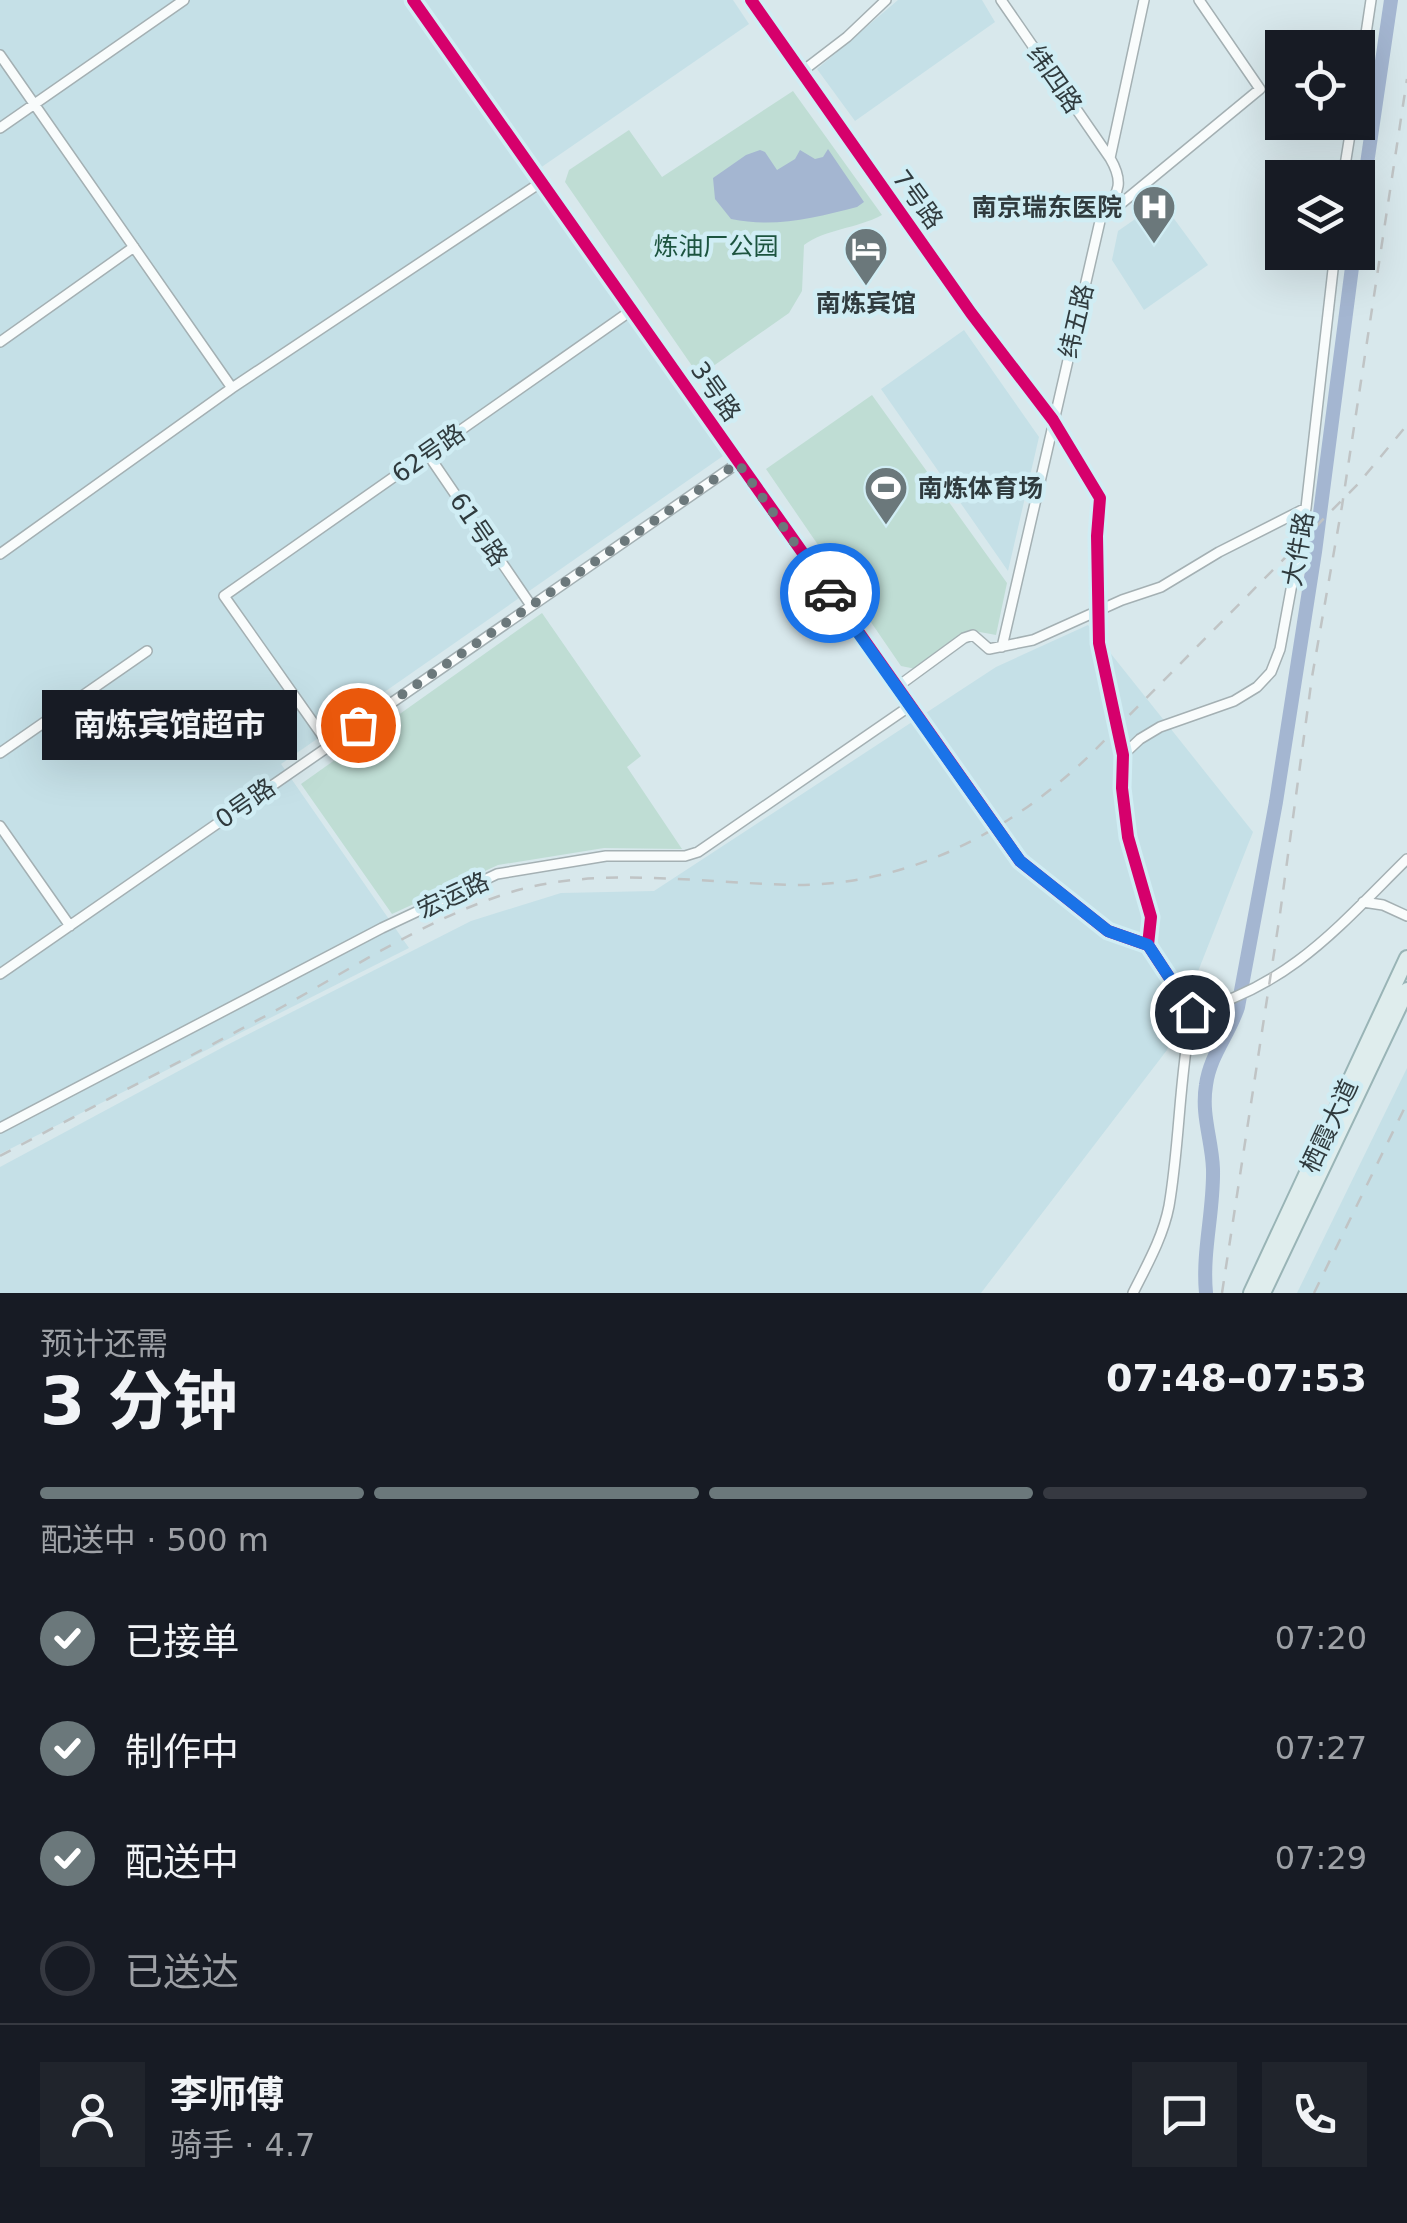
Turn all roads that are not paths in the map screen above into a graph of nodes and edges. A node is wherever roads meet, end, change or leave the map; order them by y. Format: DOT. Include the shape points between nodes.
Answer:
graph roads {
  1 [pos="184,0"];
  2 [pos="413,0"];
  3 [pos="751,0"];
  4 [pos="886,0"];
  5 [pos="1001,0"];
  6 [pos="1144,0"];
  7 [pos="1199,0"];
  8 [pos="1371,0"];
  9 [pos="1367,30"];
  10 [pos="0,56"];
  11 [pos="800,73"];
  12 [pos="33,104"];
  13 [pos="0,128"];
  14 [pos="1110,158"];
  15 [pos="543,181"];
  16 [pos="1100,222"];
  17 [pos="134,247"];
  18 [pos="1333,270"];
  19 [pos="632,310"];
  20 [pos="0,342"];
  21 [pos="232,388"];
  22 [pos="1053,420"];
  23 [pos="427,454"];
  24 [pos="738,463"];
  25 [pos="1306,508"];
  26 [pos="0,554"];
  27 [pos="530,604"];
  28 [pos="1096,612"];
  29 [pos="1002,647"];
  30 [pos="147,651"];
  31 [pos="897,687"];
  32 [pos="910,706"];
  33 [pos="329,745"];
  34 [pos="0,753"];
  35 [pos="1123,756"];
  36 [pos="0,826"];
  37 [pos="1407,859"];
  38 [pos="1363,902"];
  39 [pos="1407,916"];
  40 [pos="70,926"];
  41 [pos="1148,945"];
  42 [pos="1407,958"];
  43 [pos="0,974"];
  44 [pos="1407,990"];
  45 [pos="1192,1012"];
  46 [pos="1380,1032"];
  47 [pos="0,1128"];
  48 [pos="1134,1293"];
  49 [pos="1251,1293"];
  50 [pos="1263,1293"];
  1 -- 12 [label="street"];
  2 -- 15 [label="street, 3号路"];
  3 -- 11 [label="street, 7号路"];
  4 -- 11 [label="street"];
  5 -- 14 [label="street, 纬四路"];
  6 -- 14 [label="street, 纬五路"];
  7 -- 16 [label="street" via="1260,89"];
  8 -- 9 [label="street"];
  10 -- 12 [label="street"];
  11 -- 22 [label="street, 7号路"];
  12 -- 13 [label="street"];
  12 -- 17 [label="street"];
  14 -- 16 [label="street, 纬五路" via="1119,188"];
  15 -- 19 [label="street, 3号路"];
  15 -- 21 [label="street"];
  16 -- 22 [label="street, 纬五路"];
  17 -- 20 [label="street"];
  17 -- 21 [label="street"];
  18 -- 25 [label="street, 大件路"];
  19 -- 23 [label="street, 62号路"];
  19 -- 24 [label="street, 3号路"];
  21 -- 26 [label="street"];
  22 -- 28 [label="street, 7号路" via="1100,498"];
  22 -- 29 [label="street, 纬五路"];
  23 -- 27 [label="street, 61号路"];
  23 -- 33 [label="street, 62号路" via="224,596"];
  24 -- 27 [label="street, 0号路"];
  24 -- 31 [label="street, 3号路"];
  25 -- 28 [label="street" via="1161,587"];
  25 -- 35 [label="street, 大件路" via="1270,672 1234,701 1160,726"];
  27 -- 33 [label="street, 0号路"];
  28 -- 29 [label="street"];
  28 -- 35 [label="street, 7号路"];
  29 -- 31 [label="street" via="989,650 980,639 964,638"];
  30 -- 34 [label="street"];
  31 -- 32 [label="street, 3号路"];
  32 -- 41 [label="street, 3号路" via="1020,861 1108,931"];
  32 -- 47 [label="street, 宏运路" via="698,852 606,856 497,874"];
  33 -- 40 [label="street, 0号路"];
  35 -- 41 [label="street, 7号路" via="1128,836 1151,917"];
  36 -- 40 [label="street"];
  37 -- 38 [label="street"];
  38 -- 39 [label="street"];
  38 -- 45 [label="street" via="1310,955 1268,982"];
  40 -- 43 [label="street, 0号路"];
  41 -- 45 [label="street"];
  42 -- 46 [label="main road, 栖霞大道"];
  44 -- 46 [label="main road, 栖霞大道"];
  45 -- 48 [label="street" via="1169,1205"];
  46 -- 49 [label="main road, 栖霞大道"];
  46 -- 50 [label="main road, 栖霞大道"];
}
